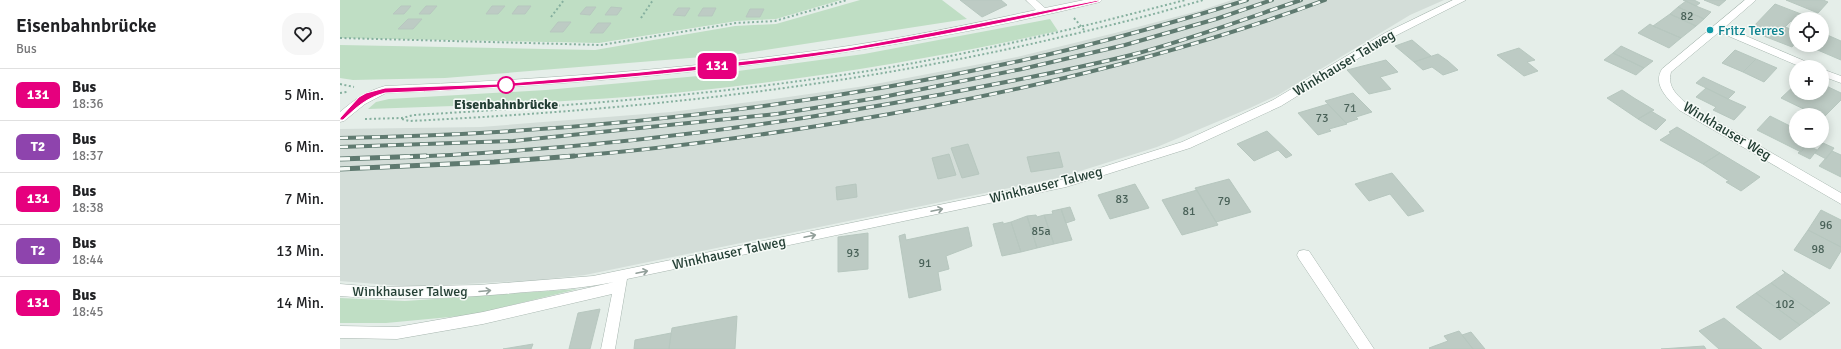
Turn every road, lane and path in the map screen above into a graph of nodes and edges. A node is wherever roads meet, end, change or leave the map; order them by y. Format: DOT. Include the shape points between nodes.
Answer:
graph roads {
  1 [pos="564,0"];
  2 [pos="653,0"];
  3 [pos="847,0"];
  4 [pos="1031,0"];
  5 [pos="1097,0"];
  6 [pos="1185,0"];
  7 [pos="1203,0"];
  8 [pos="1461,0"];
  9 [pos="1751,0"];
  10 [pos="1043,12"];
  11 [pos="551,17"];
  12 [pos="641,18"];
  13 [pos="1718,28"];
  14 [pos="340,38"];
  15 [pos="1793,60"];
  16 [pos="1829,75"];
  17 [pos="1841,80"];
  18 [pos="340,84"];
  19 [pos="352,87"];
  20 [pos="347,92"];
  21 [pos="340,93"];
  22 [pos="340,118"];
  23 [pos="402,118"];
  24 [pos="362,119"];
  25 [pos="1841,198"];
  26 [pos="1304,255"];
  27 [pos="621,281"];
  28 [pos="340,290"];
  29 [pos="340,332"];
  30 [pos="608,349"];
  31 [pos="1367,349"];
  1 -- 11 [label="path"];
  2 -- 12 [label="path"];
  3 -- 14 [label="path" via="775,21 736,23 601,45"];
  4 -- 10 [label="street"];
  5 -- 10 [label="street"];
  6 -- 23 [label="path" via="1011,43 860,72 779,84 618,101 414,115"];
  7 -- 23 [label="path" via="1014,48 861,78 777,91 530,115 409,121"];
  27 -- 8 [label="street, Winkhauser Talweg, one-way" via="1066,183 1186,144 1277,103 1388,35"];
  9 -- 13 [label="street, Winkhauser Weg"];
  10 -- 22 [label="street" via="879,44 764,61 498,86 385,90 369,95"];
  13 -- 15 [label="street"];
  13 -- 25 [label="street, Winkhauser Weg" via="1666,71 1663,78 1665,90 1683,107"];
  16 -- 17 [label="street"];
  18 -- 19 [label="path"];
  20 -- 21 [label="path"];
  23 -- 24 [label="path"];
  26 -- 31 [label="street"];
  28 -- 27 [label="street, Winkhauser Talweg, one-way" via="376,293 478,291"];
  27 -- 29 [label="street, Winkhauser Talweg" via="483,318 397,332"];
  27 -- 30 [label="street"];
}
